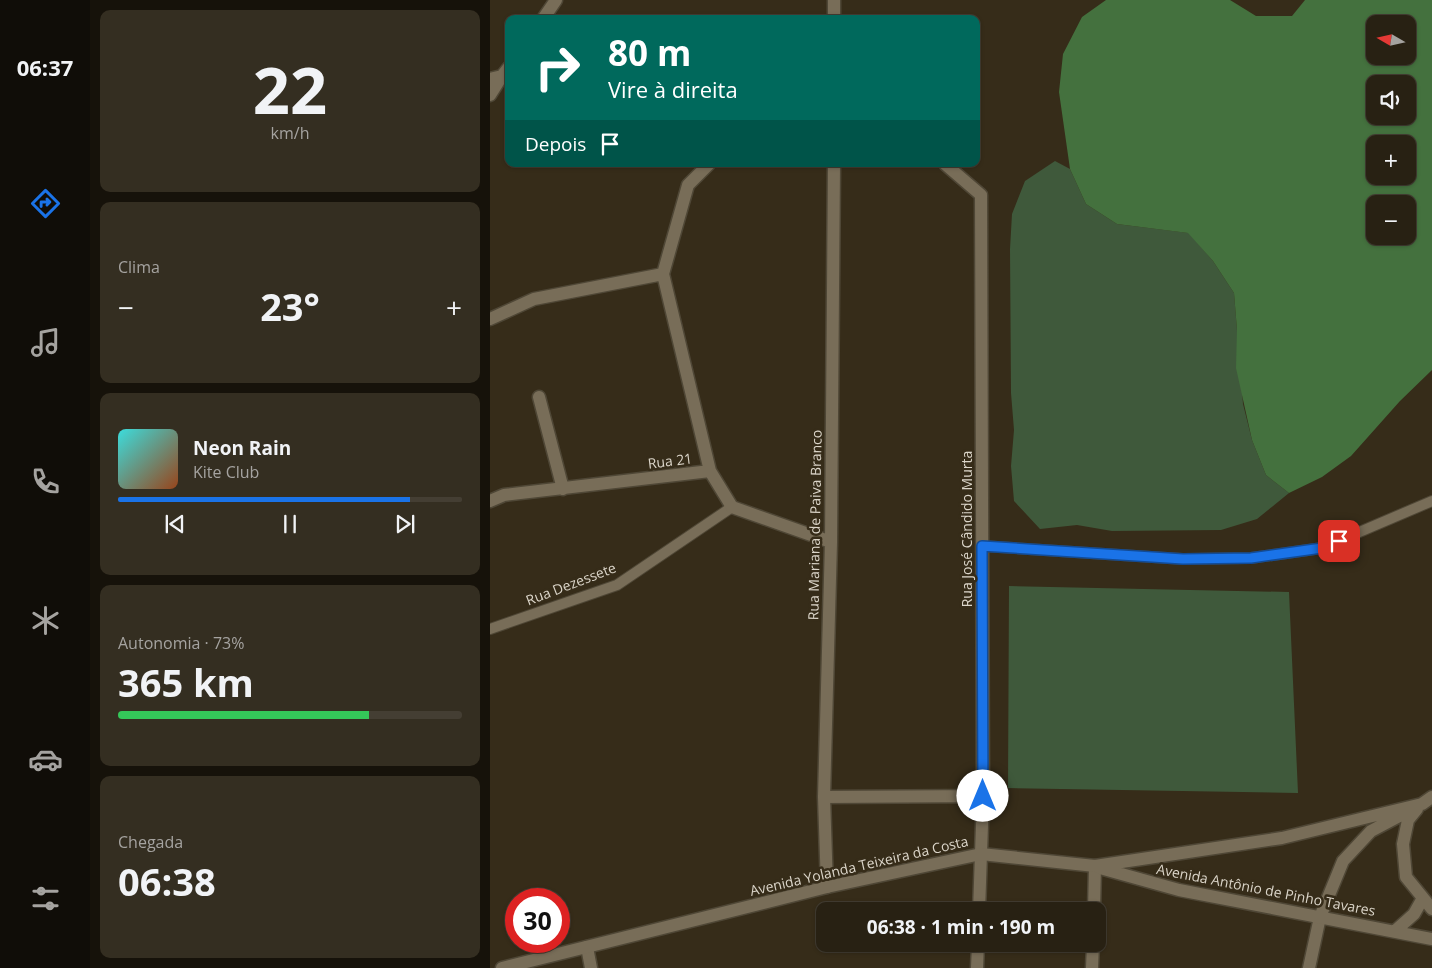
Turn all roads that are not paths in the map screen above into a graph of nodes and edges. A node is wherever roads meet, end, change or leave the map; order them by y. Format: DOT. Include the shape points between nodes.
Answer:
graph roads {
  1 [pos="556,0"];
  2 [pos="834,0"];
  3 [pos="546,15"];
  4 [pos="834,15"];
  5 [pos="500,74"];
  6 [pos="490,95"];
  7 [pos="706,167"];
  8 [pos="834,167"];
  9 [pos="948,167"];
  10 [pos="663,274"];
  11 [pos="490,319"];
  12 [pos="538,397"];
  13 [pos="710,471"];
  14 [pos="563,488"];
  15 [pos="490,501"];
  16 [pos="1432,501"];
  17 [pos="732,507"];
  18 [pos="831,542"];
  19 [pos="982,546"];
  20 [pos="490,629"];
  21 [pos="983,796"];
  22 [pos="824,798"];
  23 [pos="1427,800"];
  24 [pos="981,854"];
  25 [pos="1095,866"];
  26 [pos="827,887"];
  27 [pos="1423,898"];
  28 [pos="979,902"];
  29 [pos="1094,902"];
  30 [pos="1432,909"];
  31 [pos="1320,917"];
  32 [pos="1395,931"];
  33 [pos="1432,939"];
  34 [pos="587,947"];
  35 [pos="978,952"];
  36 [pos="1093,952"];
  37 [pos="502,968"];
  38 [pos="591,968"];
  39 [pos="978,968"];
  40 [pos="1092,968"];
  41 [pos="1309,968"];
  1 -- 3 [label="street"];
  2 -- 4 [label="street"];
  5 -- 6 [label="street"];
  7 -- 10 [label="street" via="688,185"];
  8 -- 18 [label="street, Rua Mariana de Paiva Branco"];
  9 -- 19 [label="street, Rua José Cândido Murta" via="981,195"];
  10 -- 11 [label="street" via="534,299"];
  10 -- 13 [label="street"];
  12 -- 14 [label="street"];
  13 -- 14 [label="street, Rua 21"];
  13 -- 17 [label="street, Rua 21"];
  14 -- 15 [label="street, Rua 21"];
  16 -- 19 [label="lane" via="1322,548 1251,558 1183,559"];
  17 -- 18 [label="street"];
  17 -- 20 [label="lane, Rua Dezessete" via="617,584"];
  18 -- 22 [label="street, Rua Mariana de Paiva Branco"];
  19 -- 21 [label="street, Rua José Cândido Murta"];
  21 -- 22 [label="street"];
  21 -- 24 [label="street, Rua José Cândido Murta"];
  22 -- 26 [label="street, Rua Mariana de Paiva Branco"];
  23 -- 25 [label="street, Avenida Yolanda Teixeira da Costa" via="1282,838"];
  23 -- 27 [label="street" via="1408,820 1403,844 1406,877"];
  23 -- 31 [label="street" via="1372,831 1343,861"];
  24 -- 25 [label="street, Avenida Yolanda Teixeira da Costa"];
  24 -- 26 [label="street, Avenida Yolanda Teixeira da Costa"];
  24 -- 28 [label="street, Rua José Cândido Murta"];
  25 -- 29 [label="street"];
  25 -- 31 [label="street, Avenida Antônio de Pinho Tavares" via="1178,890"];
  26 -- 34 [label="street, Avenida Yolanda Teixeira da Costa"];
  27 -- 30 [label="street"];
  27 -- 32 [label="street" via="1414,914"];
  31 -- 32 [label="street, Avenida Antônio de Pinho Tavares"];
  31 -- 41 [label="street"];
  32 -- 33 [label="street, Avenida Antônio de Pinho Tavares"];
  34 -- 37 [label="street, Avenida Yolanda Teixeira da Costa"];
  34 -- 38 [label="street"];
  35 -- 39 [label="street"];
  36 -- 40 [label="street"];
}
